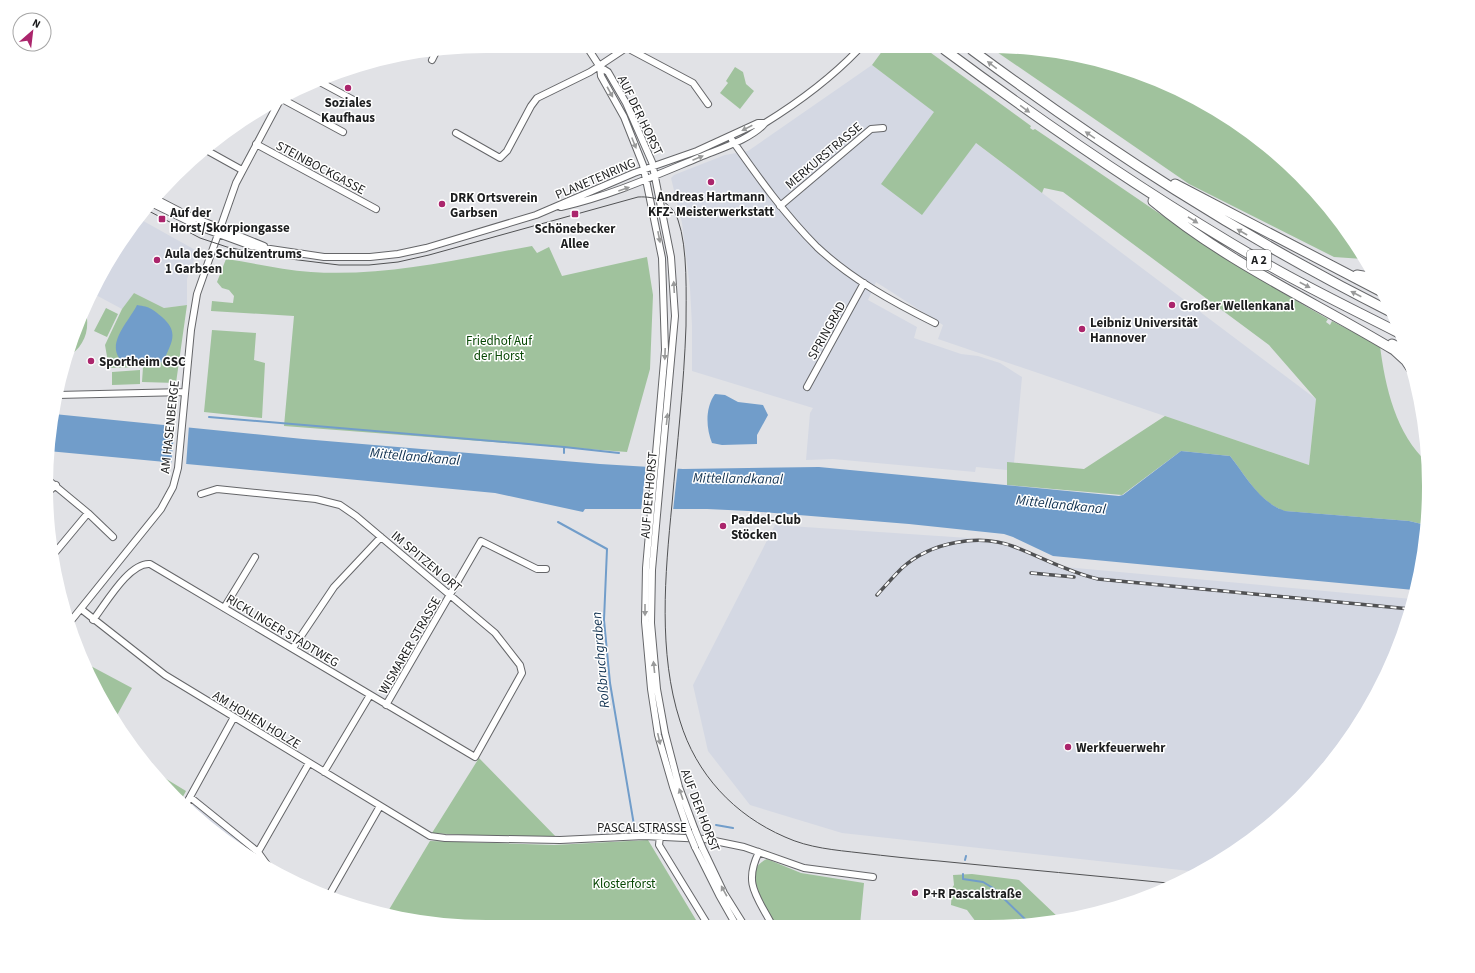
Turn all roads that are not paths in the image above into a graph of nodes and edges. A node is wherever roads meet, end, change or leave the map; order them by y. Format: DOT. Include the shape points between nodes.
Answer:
graph roads {
  1 [pos="591,53"];
  2 [pos="619,53"];
  3 [pos="637,53"];
  4 [pos="855,53"];
  5 [pos="949,53"];
  6 [pos="976,53"];
  7 [pos="434,57"];
  8 [pos="432,60"];
  9 [pos="600,67"];
  10 [pos="325,85"];
  11 [pos="288,102"];
  12 [pos="359,103"];
  13 [pos="708,104"];
  14 [pos="276,108"];
  15 [pos="765,123"];
  16 [pos="883,128"];
  17 [pos="343,132"];
  18 [pos="456,133"];
  19 [pos="730,137"];
  20 [pos="734,143"];
  21 [pos="256,144"];
  22 [pos="211,153"];
  23 [pos="1123,157"];
  24 [pos="653,167"];
  25 [pos="242,170"];
  26 [pos="643,170"];
  27 [pos="655,177"];
  28 [pos="1124,177"];
  29 [pos="645,181"];
  30 [pos="161,201"];
  31 [pos="157,206"];
  32 [pos="780,206"];
  33 [pos="376,209"];
  34 [pos="546,211"];
  35 [pos="220,228"];
  36 [pos="218,235"];
  37 [pos="265,247"];
  38 [pos="1325,263"];
  39 [pos="1368,277"];
  40 [pos="864,283"];
  41 [pos="1373,287"];
  42 [pos="1383,308"];
  43 [pos="935,322"];
  44 [pos="1351,325"];
  45 [pos="1392,330"];
  46 [pos="1399,348"];
  47 [pos="1402,357"];
  48 [pos="807,387"];
  49 [pos="185,392"];
  50 [pos="63,395"];
  51 [pos="660,458"];
  52 [pos="53,483"];
  53 [pos="56,485"];
  54 [pos="53,488"];
  55 [pos="201,494"];
  56 [pos="88,513"];
  57 [pos="654,515"];
  58 [pos="113,537"];
  59 [pos="381,538"];
  60 [pos="58,548"];
  61 [pos="254,557"];
  62 [pos="546,569"];
  63 [pos="450,596"];
  64 [pos="224,608"];
  65 [pos="81,609"];
  66 [pos="74,618"];
  67 [pos="93,620"];
  68 [pos="293,648"];
  69 [pos="370,695"];
  70 [pos="386,705"];
  71 [pos="234,717"];
  72 [pos="475,756"];
  73 [pos="309,763"];
  74 [pos="324,772"];
  75 [pos="190,797"];
  76 [pos="188,800"];
  77 [pos="380,806"];
  78 [pos="430,836"];
  79 [pos="660,836"];
  80 [pos="258,852"];
  81 [pos="759,852"];
  82 [pos="261,857"];
  83 [pos="873,877"];
  84 [pos="331,891"];
  85 [pos="705,920"];
  86 [pos="733,920"];
  87 [pos="741,920"];
  88 [pos="770,920"];
  1 -- 9 [label="street, AUF DER HORST"];
  2 -- 9 [label="street"];
  3 -- 13 [label="street" via="693,83"];
  4 -- 15 [label="street" via="809,94"];
  5 -- 28 [label="highway, A 2, one-way"];
  23 -- 6 [label="highway, A 2, one-way"];
  7 -- 8 [label="street"];
  9 -- 18 [label="street" via="537,98 507,151 500,158"];
  9 -- 24 [label="street, AUF DER HORST" via="608,72 626,103"];
  9 -- 26 [label="street, AUF DER HORST, one-way" via="601,76 624,117"];
  10 -- 12 [label="street"];
  11 -- 17 [label="street"];
  14 -- 21 [label="street, AM HASENBERGE"];
  15 -- 19 [label="street, one-way" via="758,123"];
  15 -- 20 [label="street"];
  16 -- 32 [label="street, MERKURSTRASSE" via="871,129"];
  19 -- 20 [label="street, MERKURSTRASSE"];
  19 -- 24 [label="street"];
  27 -- 20 [label="street, one-way"];
  20 -- 32 [label="street, MERKURSTRASSE"];
  21 -- 25 [label="street, AM HASENBERGE"];
  21 -- 33 [label="street, STEINBOCKGASSE"];
  22 -- 25 [label="street"];
  23 -- 38 [label="highway"];
  42 -- 23 [label="highway, A 2, one-way" via="1275,251"];
  24 -- 26 [label="street, PLANETENRING"];
  24 -- 27 [label="street, AUF DER HORST"];
  25 -- 35 [label="street, AM HASENBERGE"];
  26 -- 29 [label="street, AUF DER HORST"];
  26 -- 34 [label="street, PLANETENRING"];
  27 -- 29 [label="street, PLANETENRING"];
  51 -- 27 [label="street, AUF DER HORST, one-way" via="675,316 668,236"];
  28 -- 44 [label="highway" via="1163,209 1218,248 1270,281"];
  28 -- 45 [label="highway, A 2, one-way" via="1222,239"];
  34 -- 29 [label="street, PLANETENRING, one-way"];
  29 -- 51 [label="street, AUF DER HORST, one-way" via="659,237 663,273 665,315"];
  30 -- 35 [label="street, PLANETENRING"];
  31 -- 36 [label="street, PLANETENRING"];
  32 -- 40 [label="street, MERKURSTRASSE" via="818,247"];
  34 -- 37 [label="street, PLANETENRING" via="453,240 398,254 370,258 324,257"];
  35 -- 36 [label="street, AM HASENBERGE"];
  35 -- 37 [label="street, PLANETENRING"];
  36 -- 37 [label="street, PLANETENRING" via="251,246"];
  36 -- 49 [label="street, AM HASENBERGE" via="198,294 191,330"];
  38 -- 39 [label="highway"];
  38 -- 41 [label="highway"];
  40 -- 43 [label="street, MERKURSTRASSE"];
  40 -- 48 [label="street, SPRINGRAD"];
  44 -- 46 [label="highway"];
  44 -- 47 [label="highway"];
  49 -- 50 [label="street"];
  49 -- 65 [label="street, AM HASENBERGE" via="178,468 173,487 161,509"];
  51 -- 57 [label="street, AUF DER HORST"];
  52 -- 53 [label="street"];
  53 -- 54 [label="street"];
  53 -- 56 [label="street"];
  55 -- 59 [label="street, IM SPITZEN ORT" via="217,489 328,501 340,505 356,516"];
  56 -- 58 [label="street"];
  56 -- 60 [label="street"];
  57 -- 86 [label="street, AUF DER HORST, one-way, bridge" via="645,595 647,656 662,750 672,787 695,847"];
  87 -- 57 [label="street, AUF DER HORST, one-way, bridge" via="724,893 702,847 679,787 668,748 653,656 651,597"];
  59 -- 63 [label="street, IM SPITZEN ORT"];
  59 -- 68 [label="street" via="334,587"];
  61 -- 64 [label="street"];
  62 -- 63 [label="street, WISMARER STRASSE" via="537,569 481,541"];
  63 -- 70 [label="street, WISMARER STRASSE"];
  63 -- 72 [label="street, IM SPITZEN ORT" via="495,633 522,668 521,676"];
  64 -- 67 [label="street, RICKLINGER STADTWEG" via="150,564 145,564 134,570 115,589"];
  64 -- 68 [label="street, RICKLINGER STADTWEG"];
  65 -- 66 [label="street, AM HASENBERGE"];
  65 -- 67 [label="street, AM HOHEN HOLZE"];
  67 -- 71 [label="street, AM HOHEN HOLZE" via="160,672"];
  68 -- 69 [label="street, RICKLINGER STADTWEG"];
  69 -- 70 [label="street, RICKLINGER STADTWEG"];
  69 -- 74 [label="street"];
  70 -- 72 [label="street, RICKLINGER STADTWEG"];
  71 -- 73 [label="street, AM HOHEN HOLZE"];
  71 -- 75 [label="street"];
  73 -- 74 [label="street, AM HOHEN HOLZE"];
  73 -- 80 [label="street"];
  74 -- 77 [label="street, AM HOHEN HOLZE"];
  75 -- 76 [label="street"];
  75 -- 80 [label="street"];
  77 -- 78 [label="street, AM HOHEN HOLZE"];
  77 -- 84 [label="street"];
  78 -- 79 [label="street, PASCALSTRASSE" via="560,840"];
  79 -- 81 [label="street, PASCALSTRASSE" via="705,839 744,846"];
  79 -- 85 [label="street" via="659,845"];
  80 -- 82 [label="street"];
  81 -- 83 [label="street, PASCALSTRASSE" via="804,868"];
  81 -- 88 [label="street" via="751,870 752,884"];
}
